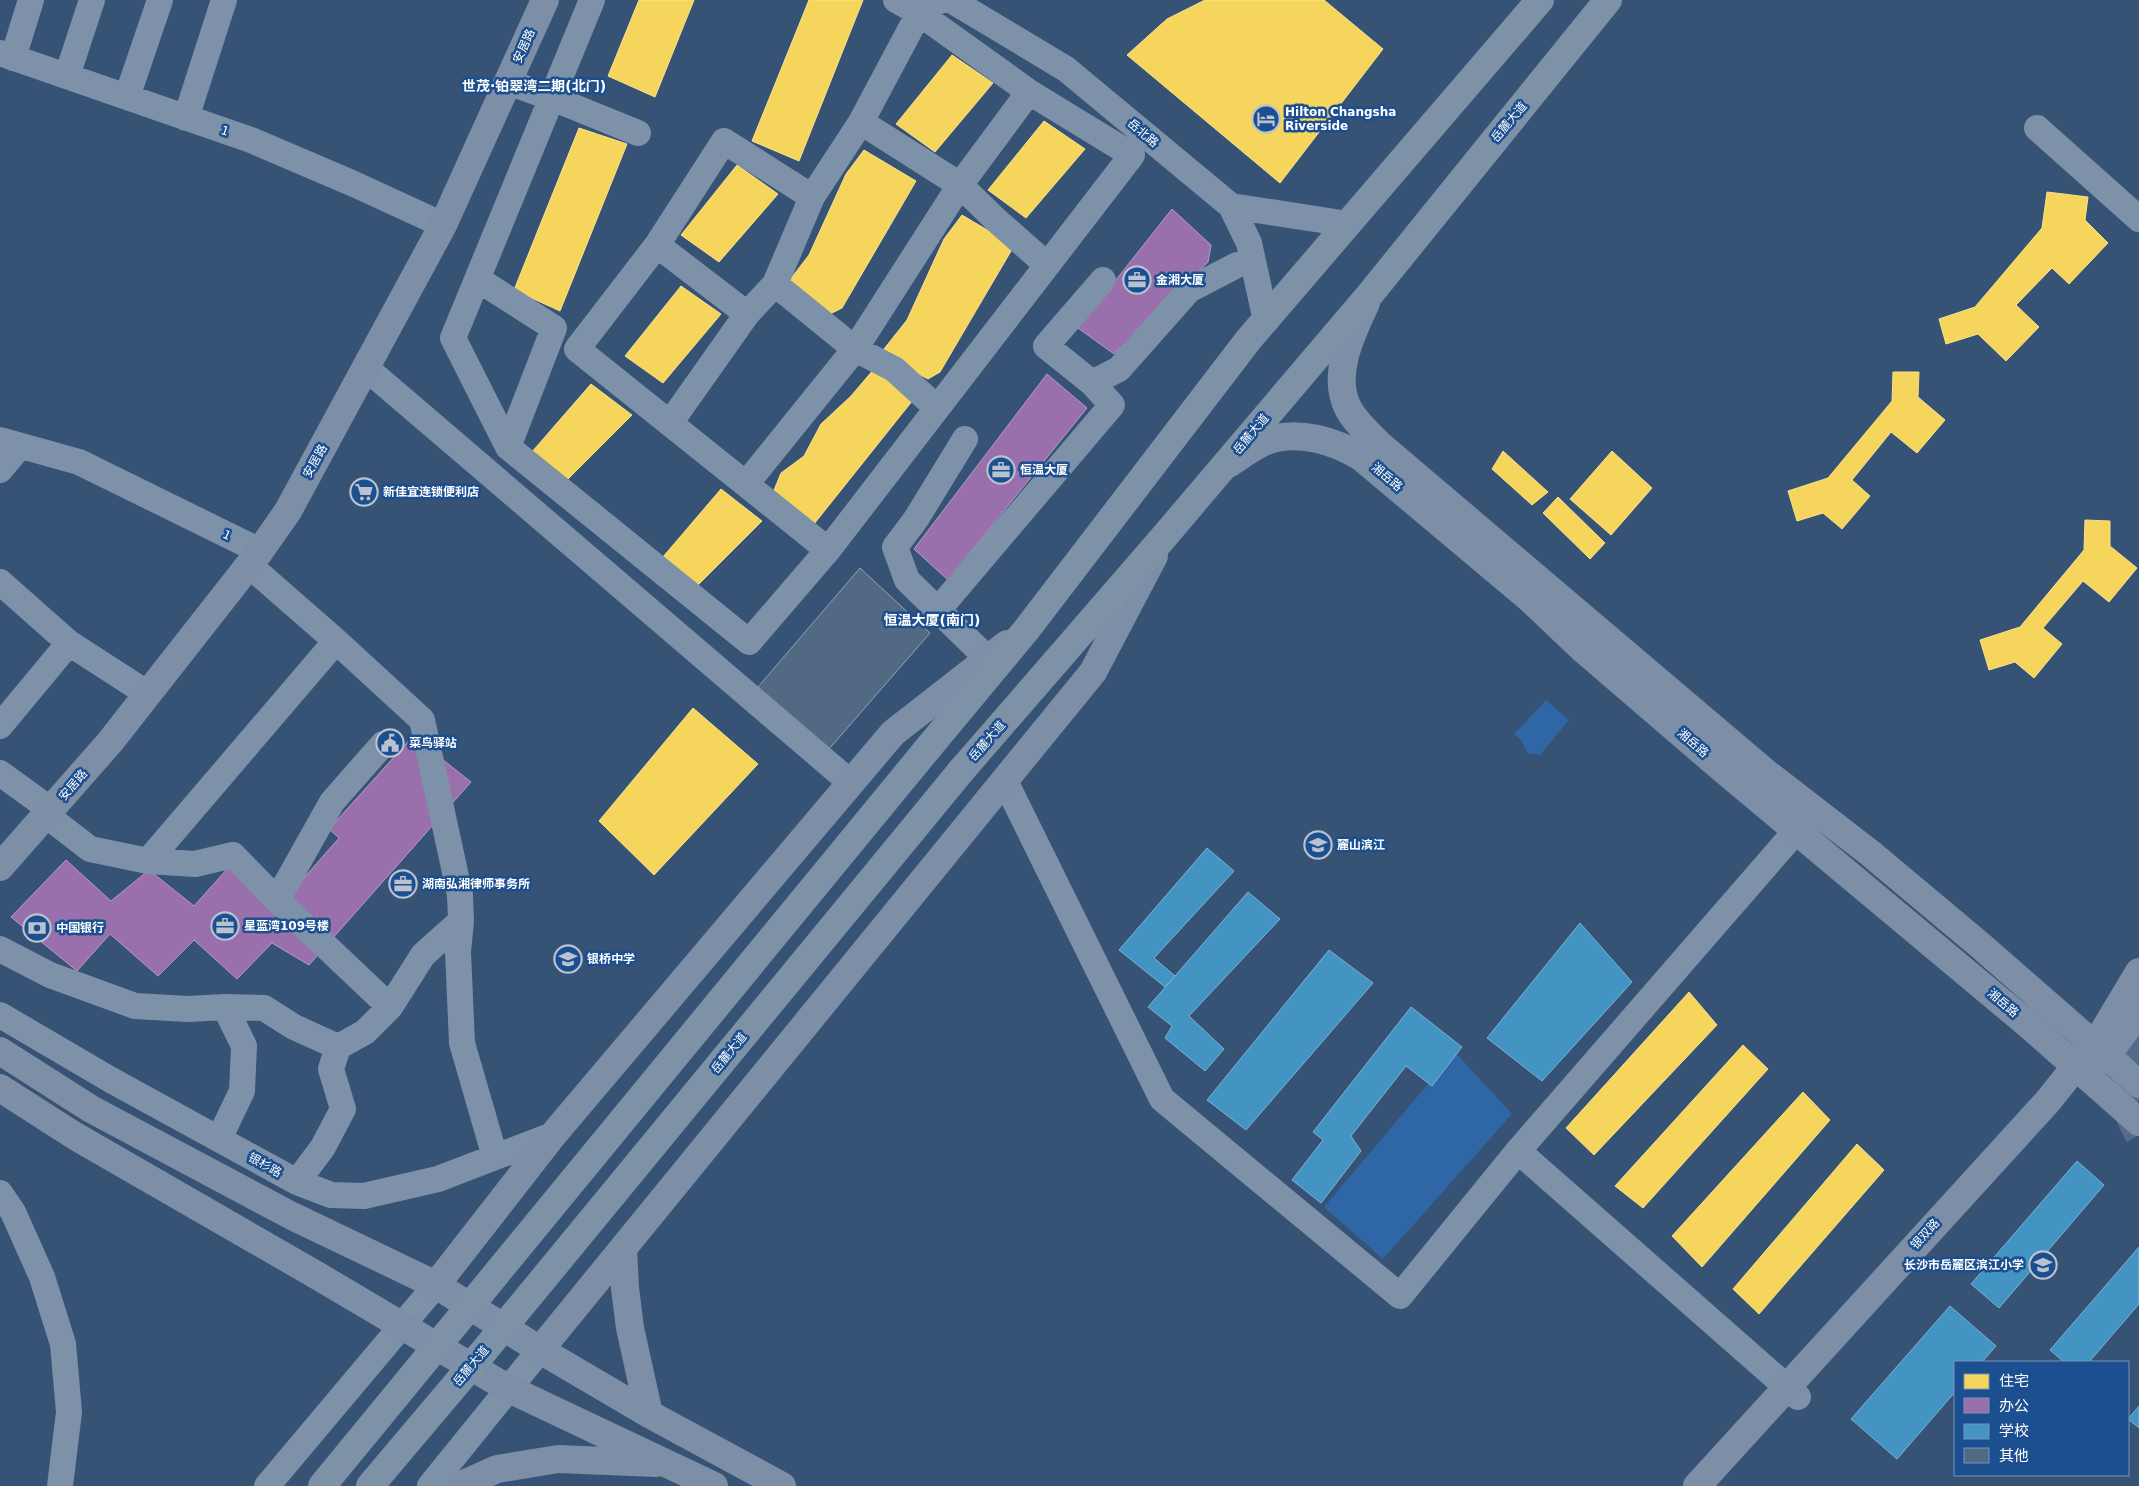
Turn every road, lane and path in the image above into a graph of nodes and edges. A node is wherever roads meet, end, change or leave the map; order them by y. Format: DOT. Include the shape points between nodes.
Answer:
graph roads {
  1 [pos="31,0"];
  2 [pos="92,0"];
  3 [pos="160,0"];
  4 [pos="224,0"];
  5 [pos="545,0"];
  6 [pos="592,0"];
  7 [pos="896,0"];
  8 [pos="951,0"];
  9 [pos="1540,0"];
  10 [pos="1608,0"];
  11 [pos="930,6"];
  12 [pos="6,56"];
  13 [pos="66,76"];
  14 [pos="508,82"];
  15 [pos="1029,92"];
  16 [pos="127,98"];
  17 [pos="552,98"];
  18 [pos="186,118"];
  19 [pos="861,122"];
  20 [pos="2037,128"];
  21 [pos="638,134"];
  22 [pos="960,185"];
  23 [pos="812,198"];
  24 [pos="1231,206"];
  25 [pos="2139,218"];
  26 [pos="1348,224"];
  27 [pos="443,225"];
  28 [pos="657,245"];
  29 [pos="1047,265"];
  30 [pos="1237,265"];
  31 [pos="1103,280"];
  32 [pos="482,282"];
  33 [pos="775,284"];
  34 [pos="1371,293"];
  35 [pos="747,314"];
  36 [pos="1266,321"];
  37 [pos="856,349"];
  38 [pos="366,368"];
  39 [pos="1092,384"];
  40 [pos="937,408"];
  41 [pos="670,423"];
  42 [pos="965,439"];
  43 [pos="10,443"];
  44 [pos="508,447"];
  45 [pos="1225,466"];
  46 [pos="0,470"];
  47 [pos="746,484"];
  48 [pos="1163,538"];
  49 [pos="828,550"];
  50 [pos="255,558"];
  51 [pos="0,582"];
  52 [pos="938,610"];
  53 [pos="1027,629"];
  54 [pos="336,641"];
  55 [pos="70,643"];
  56 [pos="988,659"];
  57 [pos="148,694"];
  58 [pos="0,726"];
  59 [pos="384,744"];
  60 [pos="0,773"];
  61 [pos="1005,781"];
  62 [pos="850,783"];
  63 [pos="49,812"];
  64 [pos="1796,831"];
  65 [pos="148,861"];
  66 [pos="0,868"];
  67 [pos="277,900"];
  68 [pos="461,921"];
  69 [pos="0,949"];
  70 [pos="2139,972"];
  71 [pos="225,1007"];
  72 [pos="390,1007"];
  73 [pos="2139,1012"];
  74 [pos="0,1015"];
  75 [pos="338,1047"];
  76 [pos="2100,1050"];
  77 [pos="0,1051"];
  78 [pos="2082,1072"];
  79 [pos="2139,1084"];
  80 [pos="0,1088"];
  81 [pos="2139,1122"];
  82 [pos="553,1136"];
  83 [pos="219,1139"];
  84 [pos="1518,1151"];
  85 [pos="494,1157"];
  86 [pos="297,1182"];
  87 [pos="0,1192"];
  88 [pos="623,1249"];
  89 [pos="436,1285"];
  90 [pos="402,1326"];
  91 [pos="540,1350"];
  92 [pos="509,1389"];
  93 [pos="1792,1392"];
  94 [pos="649,1414"];
  95 [pos="667,1464"];
  96 [pos="60,1486"];
  97 [pos="267,1486"];
  98 [pos="322,1486"];
  99 [pos="370,1486"];
  100 [pos="430,1486"];
  101 [pos="459,1486"];
  102 [pos="714,1486"];
  103 [pos="782,1486"];
  104 [pos="1697,1486"];
  105 [pos="1720,1486"];
  1 -- 12 [label="street"];
  2 -- 13 [label="street"];
  3 -- 16 [label="street"];
  4 -- 18 [label="street"];
  5 -- 14 [label="main road, 安居路"];
  6 -- 17 [label="street"];
  7 -- 11 [label="street"];
  8 -- 24 [label="street, 岳北路" via="1066,70"];
  9 -- 26 [label="highway"];
  10 -- 34 [label="highway, 岳麓大道"];
  11 -- 15 [label="street"];
  11 -- 19 [label="street"];
  12 -- 13 [label="street, 1"];
  13 -- 16 [label="street, 1"];
  14 -- 17 [label="street"];
  14 -- 27 [label="main road, 安居路"];
  15 -- 22 [label="street"];
  15 -- 29 [label="street" via="1132,155"];
  16 -- 18 [label="street, 1"];
  17 -- 21 [label="street"];
  17 -- 44 [label="street" via="453,338"];
  18 -- 27 [label="street, 1" via="251,140"];
  19 -- 22 [label="street"];
  19 -- 23 [label="street"];
  20 -- 25 [label="street"];
  22 -- 29 [label="street"];
  22 -- 37 [label="street"];
  23 -- 28 [label="street" via="724,141"];
  23 -- 33 [label="street"];
  24 -- 26 [label="street"];
  24 -- 36 [label="street, 岳北路" via="1249,243"];
  26 -- 36 [label="highway"];
  27 -- 38 [label="main road, 安居路"];
  28 -- 35 [label="street"];
  28 -- 41 [label="street" via="577,349"];
  29 -- 40 [label="street"];
  30 -- 39 [label="street" via="1188,290 1119,369"];
  31 -- 39 [label="street" via="1046,346"];
  32 -- 44 [label="street" via="554,328"];
  33 -- 35 [label="street"];
  33 -- 37 [label="street"];
  34 -- 45 [label="highway, 岳麓大道"];
  34 -- 76 [label="main road, 湘岳路" via="1348,345 1342,369 1347,407 1364,429 1765,772 1870,853"];
  35 -- 41 [label="street"];
  36 -- 53 [label="highway"];
  37 -- 40 [label="street" via="894,369"];
  37 -- 47 [label="street"];
  38 -- 50 [label="main road, 安居路" via="288,511"];
  38 -- 62 [label="street"];
  39 -- 52 [label="street" via="1112,405"];
  40 -- 49 [label="street"];
  41 -- 47 [label="street"];
  42 -- 52 [label="street" via="895,547 907,580"];
  43 -- 46 [label="street"];
  43 -- 50 [label="street, 1" via="79,462"];
  44 -- 49 [label="street" via="749,642"];
  45 -- 48 [label="highway, 岳麓大道"];
  45 -- 64 [label="main road, 湘岳路" via="1268,440 1290,436 1329,442 1361,457 1529,598 1585,651"];
  47 -- 49 [label="street"];
  48 -- 61 [label="main road" via="1093,672"];
  48 -- 99 [label="highway, 岳麓大道, bridge" via="960,771"];
  50 -- 54 [label="street, 1"];
  50 -- 57 [label="main road, 安居路"];
  51 -- 55 [label="street"];
  52 -- 56 [label="street"];
  53 -- 56 [label="main road"];
  53 -- 98 [label="highway, bridge"];
  54 -- 65 [label="street"];
  54 -- 68 [label="street, 1" via="422,720 460,896"];
  55 -- 57 [label="street"];
  55 -- 58 [label="street"];
  56 -- 62 [label="main road" via="893,733"];
  57 -- 63 [label="main road, 安居路"];
  59 -- 67 [label="street" via="332,802"];
  60 -- 63 [label="street"];
  61 -- 84 [label="street" via="1162,1099 1400,1296"];
  61 -- 88 [label="main road"];
  62 -- 82 [label="main road"];
  63 -- 65 [label="street" via="90,849"];
  63 -- 66 [label="main road, 安居路"];
  64 -- 78 [label="main road, 湘岳路"];
  64 -- 84 [label="street"];
  65 -- 67 [label="street" via="195,864 233,855"];
  67 -- 72 [label="street"];
  68 -- 72 [label="street" via="423,955"];
  68 -- 85 [label="street, 1" via="458,952 462,1043"];
  69 -- 71 [label="street" via="50,975 135,1006"];
  70 -- 76 [label="main road, 银双路"];
  71 -- 75 [label="street" via="264,1008 294,1027"];
  71 -- 83 [label="street" via="244,1046 242,1091"];
  72 -- 75 [label="street" via="365,1032"];
  73 -- 76 [label="main road, 银双路"];
  74 -- 83 [label="street, 银杉路"];
  75 -- 86 [label="street" via="331,1069 343,1109 323,1147"];
  76 -- 78 [label="main road, 银双路"];
  76 -- 79 [label="main road, 湘岳路"];
  77 -- 89 [label="main road" via="99,1113 292,1216"];
  78 -- 81 [label="main road, 湘岳路"];
  78 -- 93 [label="main road, 银双路" via="2048,1101"];
  80 -- 90 [label="main road" via="75,1136"];
  82 -- 85 [label="street, 银杉路"];
  82 -- 89 [label="main road"];
  83 -- 86 [label="street, 银杉路"];
  84 -- 93 [label="street"];
  85 -- 86 [label="street, 银杉路" via="438,1179 364,1196 332,1195"];
  87 -- 96 [label="street" via="13,1212 42,1277 63,1344 69,1412"];
  88 -- 91 [label="main road"];
  88 -- 94 [label="main road" via="630,1328"];
  89 -- 90 [label="street"];
  89 -- 91 [label="main road"];
  90 -- 92 [label="main road"];
  90 -- 97 [label="street"];
  91 -- 92 [label="street"];
  91 -- 94 [label="main road"];
  92 -- 95 [label="main road"];
  92 -- 100 [label="street"];
  93 -- 104 [label="main road, 银双路"];
  93 -- 105 [label="main road, 银双路"];
  94 -- 103 [label="main road"];
  95 -- 101 [label="main road" via="558,1459 497,1469"];
  95 -- 102 [label="main road"];
}
